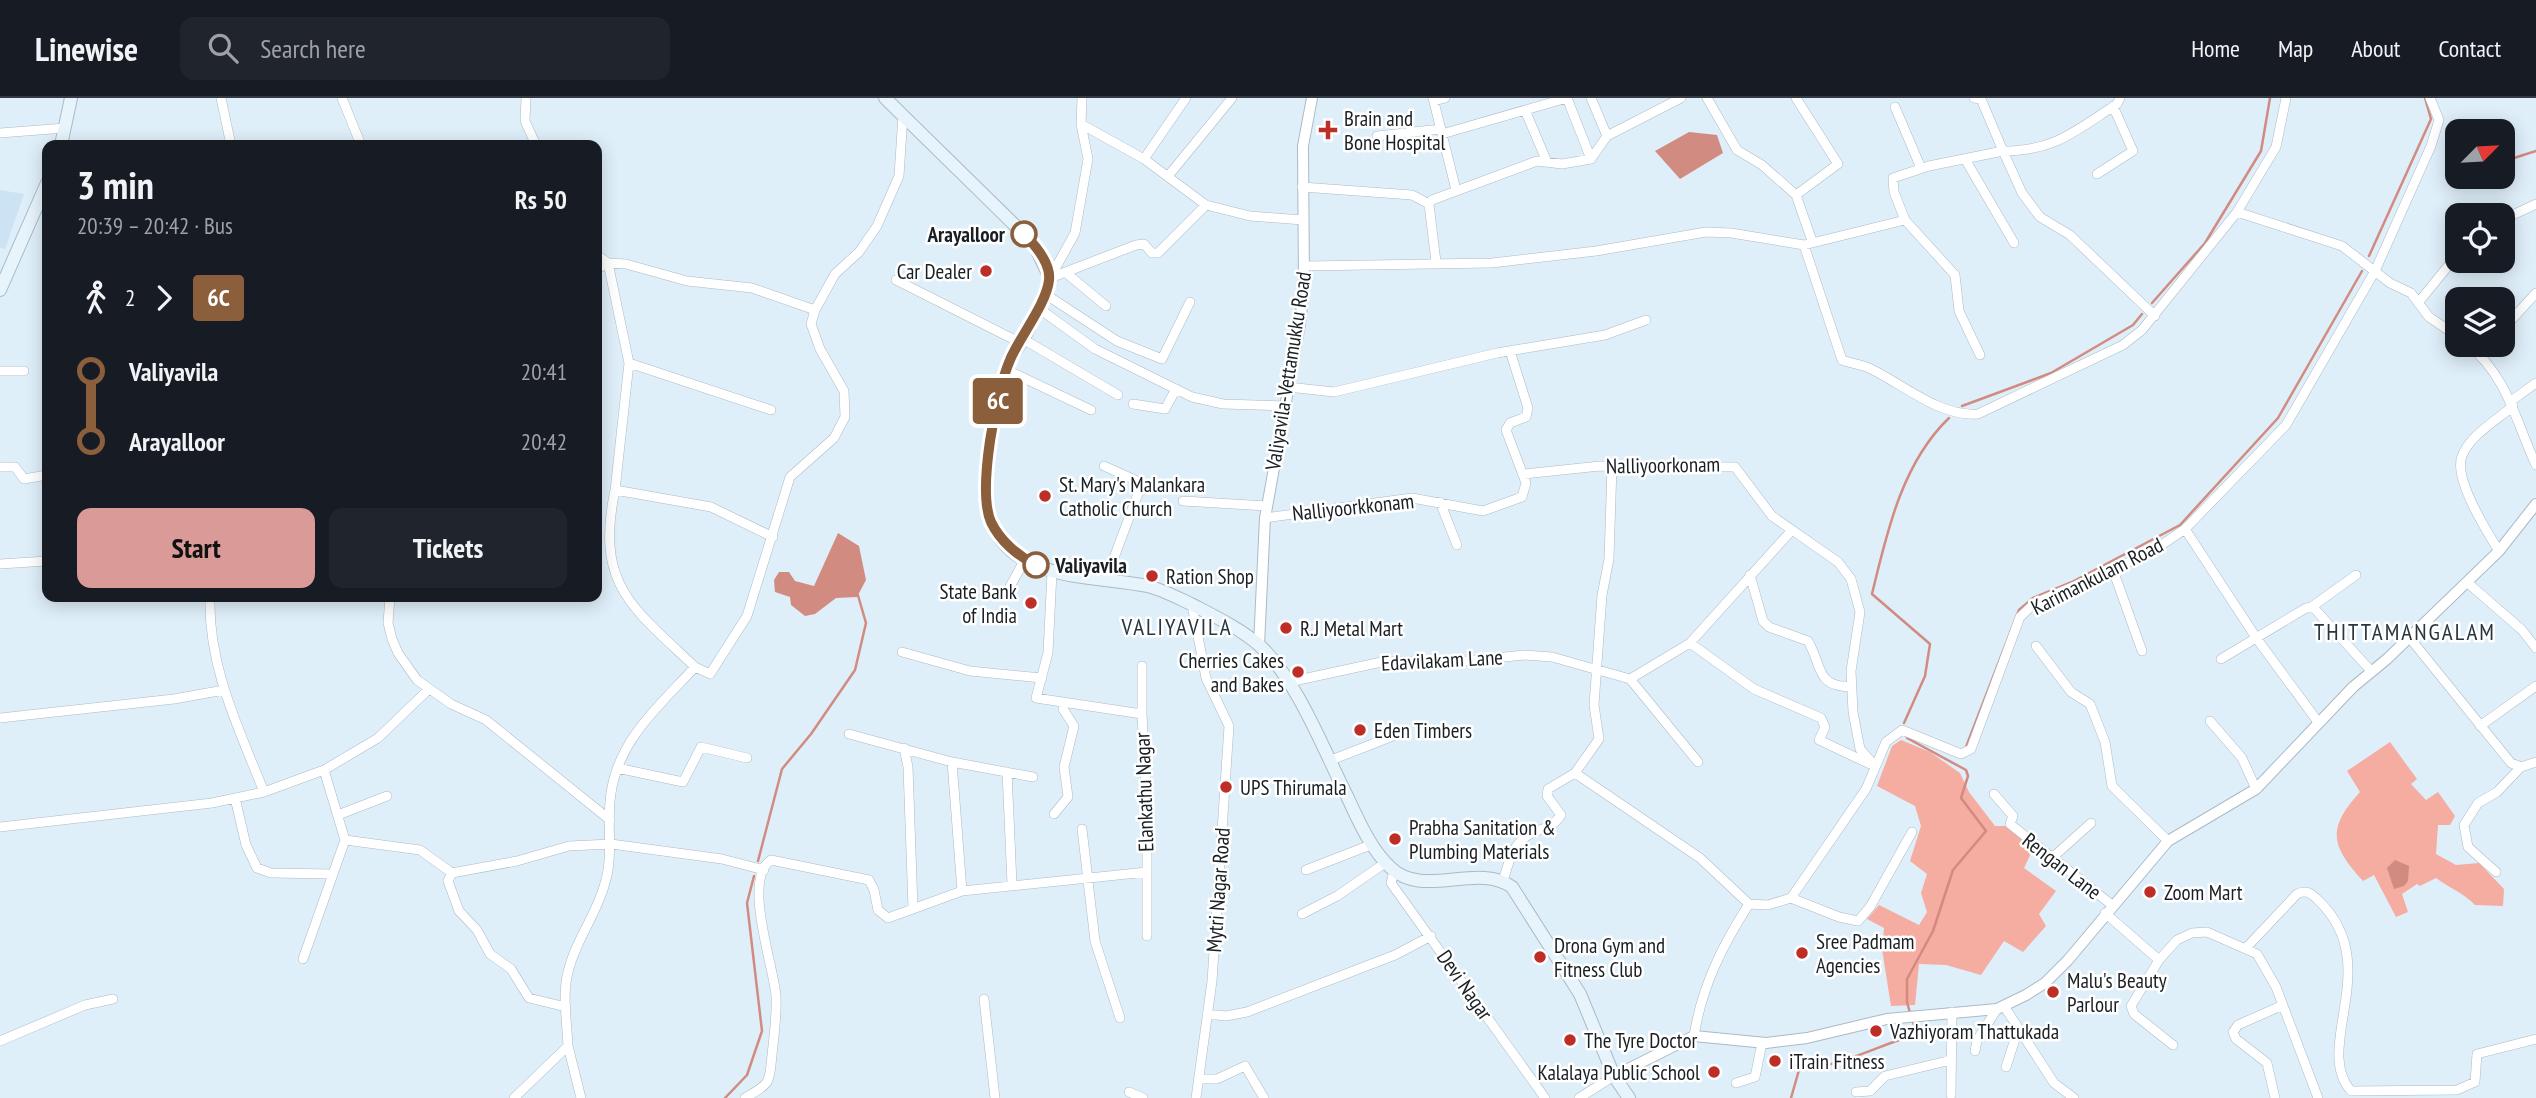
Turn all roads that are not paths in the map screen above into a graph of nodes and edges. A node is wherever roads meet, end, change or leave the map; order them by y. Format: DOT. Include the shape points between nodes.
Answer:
graph roads {
  1 [pos="71,98"];
  2 [pos="221,98"];
  3 [pos="342,98"];
  4 [pos="526,98"];
  5 [pos="885,98"];
  6 [pos="1082,98"];
  7 [pos="1186,98"];
  8 [pos="1233,98"];
  9 [pos="1312,98"];
  10 [pos="1445,98"];
  11 [pos="1567,98"];
  12 [pos="1591,98"];
  13 [pos="1681,98"];
  14 [pos="1707,98"];
  15 [pos="1796,98"];
  16 [pos="1974,98"];
  17 [pos="2120,98"];
  18 [pos="2286,98"];
  19 [pos="2430,98"];
  20 [pos="1433,99"];
  21 [pos="2113,106"];
  22 [pos="1895,107"];
  23 [pos="1525,110"];
  24 [pos="903,114"];
  25 [pos="1082,124"];
  26 [pos="65,128"];
  27 [pos="1441,131"];
  28 [pos="0,133"];
  29 [pos="1377,136"];
  30 [pos="1607,136"];
  31 [pos="62,140"];
  32 [pos="230,140"];
  33 [pos="359,140"];
  34 [pos="534,140"];
  35 [pos="2003,151"];
  36 [pos="1144,159"];
  37 [pos="1591,159"];
  38 [pos="1965,159"];
  39 [pos="1547,162"];
  40 [pos="1921,169"];
  41 [pos="2097,174"];
  42 [pos="1169,175"];
  43 [pos="1302,187"];
  44 [pos="1456,190"];
  45 [pos="42,194"];
  46 [pos="1796,195"];
  47 [pos="1429,204"];
  48 [pos="2536,204"];
  49 [pos="1206,205"];
  50 [pos="2237,212"];
  51 [pos="2515,214"];
  52 [pos="1303,220"];
  53 [pos="1905,220"];
  54 [pos="1808,243"];
  55 [pos="2014,243"];
  56 [pos="602,259"];
  57 [pos="1436,262"];
  58 [pos="608,263"];
  59 [pos="602,266"];
  60 [pos="1306,266"];
  61 [pos="2445,270"];
  62 [pos="2375,271"];
  63 [pos="1065,272"];
  64 [pos="1050,278"];
  65 [pos="896,280"];
  66 [pos="0,290"];
  67 [pos="2536,293"];
  68 [pos="1045,294"];
  69 [pos="1190,302"];
  70 [pos="2418,303"];
  71 [pos="1106,306"];
  72 [pos="1037,307"];
  73 [pos="815,310"];
  74 [pos="2155,316"];
  75 [pos="2515,316"];
  76 [pos="1646,320"];
  77 [pos="2445,328"];
  78 [pos="1021,341"];
  79 [pos="1510,351"];
  80 [pos="1980,355"];
  81 [pos="2482,357"];
  82 [pos="629,363"];
  83 [pos="1007,370"];
  84 [pos="0,371"];
  85 [pos="24,371"];
  86 [pos="2536,383"];
  87 [pos="1288,387"];
  88 [pos="1176,389"];
  89 [pos="1118,395"];
  90 [pos="2512,403"];
  91 [pos="1133,404"];
  92 [pos="1285,406"];
  93 [pos="771,410"];
  94 [pos="1091,410"];
  95 [pos="2536,465"];
  96 [pos="1104,466"];
  97 [pos="1612,466"];
  98 [pos="0,467"];
  99 [pos="1524,474"];
  100 [pos="42,476"];
  101 [pos="615,490"];
  102 [pos="1183,501"];
  103 [pos="1440,502"];
  104 [pos="2536,504"];
  105 [pos="1266,512"];
  106 [pos="2185,529"];
  107 [pos="1792,530"];
  108 [pos="773,537"];
  109 [pos="1457,545"];
  110 [pos="2500,551"];
  111 [pos="1025,559"];
  112 [pos="42,561"];
  113 [pos="0,564"];
  114 [pos="2113,570"];
  115 [pos="1052,572"];
  116 [pos="1750,575"];
  117 [pos="2356,575"];
  118 [pos="1106,579"];
  119 [pos="2468,583"];
  120 [pos="1006,594"];
  121 [pos="210,602"];
  122 [pos="390,602"];
  123 [pos="1192,605"];
  124 [pos="2310,608"];
  125 [pos="2409,637"];
  126 [pos="2257,639"];
  127 [pos="1690,643"];
  128 [pos="1259,645"];
  129 [pos="2036,646"];
  130 [pos="2536,648"];
  131 [pos="2143,651"];
  132 [pos="902,652"];
  133 [pos="2221,659"];
  134 [pos="1142,666"];
  135 [pos="695,667"];
  136 [pos="1596,667"];
  137 [pos="2371,671"];
  138 [pos="1042,678"];
  139 [pos="1630,679"];
  140 [pos="1289,682"];
  141 [pos="2536,686"];
  142 [pos="1851,687"];
  143 [pos="223,690"];
  144 [pos="428,690"];
  145 [pos="1065,704"];
  146 [pos="1142,714"];
  147 [pos="0,718"];
  148 [pos="2210,721"];
  149 [pos="2318,722"];
  150 [pos="2480,726"];
  151 [pos="849,734"];
  152 [pos="1398,734"];
  153 [pos="904,748"];
  154 [pos="747,758"];
  155 [pos="1329,761"];
  156 [pos="952,762"];
  157 [pos="1698,762"];
  158 [pos="2536,762"];
  159 [pos="1875,766"];
  160 [pos="2521,767"];
  161 [pos="617,768"];
  162 [pos="324,770"];
  163 [pos="1007,772"];
  164 [pos="1575,773"];
  165 [pos="1033,777"];
  166 [pos="2256,789"];
  167 [pos="264,793"];
  168 [pos="1994,794"];
  169 [pos="387,796"];
  170 [pos="235,798"];
  171 [pos="1054,814"];
  172 [pos="338,815"];
  173 [pos="610,820"];
  174 [pos="2091,822"];
  175 [pos="0,827"];
  176 [pos="1082,829"];
  177 [pos="1912,832"];
  178 [pos="345,840"];
  179 [pos="2168,841"];
  180 [pos="611,844"];
  181 [pos="1373,844"];
  182 [pos="2052,858"];
  183 [pos="1389,867"];
  184 [pos="764,870"];
  185 [pos="1306,870"];
  186 [pos="1147,872"];
  187 [pos="2496,872"];
  188 [pos="452,873"];
  189 [pos="333,874"];
  190 [pos="1088,876"];
  191 [pos="1503,881"];
  192 [pos="1012,884"];
  193 [pos="962,891"];
  194 [pos="1791,898"];
  195 [pos="1749,904"];
  196 [pos="914,908"];
  197 [pos="2109,909"];
  198 [pos="1302,914"];
  199 [pos="1147,936"];
  200 [pos="1431,936"];
  201 [pos="2246,948"];
  202 [pos="303,959"];
  203 [pos="2159,960"];
  204 [pos="113,999"];
  205 [pos="984,999"];
  206 [pos="2283,1005"];
  207 [pos="566,1007"];
  208 [pos="2001,1008"];
  209 [pos="1952,1012"];
  210 [pos="1207,1014"];
  211 [pos="1121,1018"];
  212 [pos="2018,1030"];
  213 [pos="1694,1036"];
  214 [pos="2536,1039"];
  215 [pos="0,1041"];
  216 [pos="1762,1043"];
  217 [pos="2173,1045"];
  218 [pos="568,1046"];
  219 [pos="1975,1051"];
  220 [pos="1951,1060"];
  221 [pos="2006,1067"];
  222 [pos="1614,1076"];
  223 [pos="1200,1079"];
  224 [pos="1736,1083"];
  225 [pos="1129,1092"];
  226 [pos="1856,1092"];
  227 [pos="2457,1094"];
  228 [pos="1951,1095"];
  229 [pos="513,1098"];
  230 [pos="580,1098"];
  231 [pos="746,1098"];
  232 [pos="996,1098"];
  233 [pos="1143,1098"];
  234 [pos="1196,1098"];
  235 [pos="1264,1098"];
  236 [pos="1545,1098"];
  237 [pos="1578,1098"];
  238 [pos="1629,1098"];
  239 [pos="2074,1098"];
  240 [pos="2275,1098"];
  241 [pos="2318,1098"];
  1 -- 26 [label="main road"];
  2 -- 32 [label="street"];
  3 -- 33 [label="street"];
  4 -- 34 [label="street" via="525,121"];
  5 -- 24 [label="main road"];
  6 -- 25 [label="street"];
  7 -- 36 [label="street"];
  8 -- 42 [label="street"];
  9 -- 43 [label="street, Valiyavila-Vettamukku Road" via="1303,138"];
  10 -- 20 [label="street"];
  11 -- 23 [label="street"];
  11 -- 37 [label="street"];
  12 -- 30 [label="street"];
  13 -- 30 [label="street"];
  14 -- 46 [label="street" via="1737,150"];
  15 -- 46 [label="street" via="1838,164"];
  16 -- 35 [label="street" via="1981,99"];
  17 -- 21 [label="street"];
  18 -- 50 [label="street" via="2276,147"];
  19 -- 62 [label="street, Karimankulam Road" via="2439,120 2431,146"];
  20 -- 27 [label="street"];
  21 -- 35 [label="street" via="2049,146"];
  21 -- 41 [label="street" via="2133,151"];
  22 -- 40 [label="street"];
  23 -- 27 [label="street"];
  23 -- 39 [label="street"];
  24 -- 64 [label="main road" via="1034,244"];
  24 -- 73 [label="street" via="899,176 877,226 859,252 835,274"];
  25 -- 36 [label="street"];
  25 -- 64 [label="street" via="1088,159 1075,233"];
  26 -- 28 [label="street"];
  26 -- 31 [label="main road"];
  27 -- 29 [label="street"];
  27 -- 44 [label="street"];
  30 -- 37 [label="street"];
  35 -- 38 [label="street"];
  35 -- 74 [label="street" via="2022,193 2040,217 2070,235"];
  36 -- 42 [label="street"];
  37 -- 39 [label="street"];
  38 -- 40 [label="street"];
  38 -- 55 [label="street"];
  39 -- 44 [label="street"];
  40 -- 53 [label="street" via="1893,178"];
  42 -- 49 [label="street"];
  43 -- 47 [label="street" via="1412,195"];
  43 -- 52 [label="street, Valiyavila-Vettamukku Road"];
  44 -- 47 [label="street"];
  45 -- 66 [label="main road"];
  46 -- 54 [label="street"];
  47 -- 57 [label="street"];
  48 -- 51 [label="street"];
  49 -- 52 [label="street" via="1250,216"];
  49 -- 63 [label="street" via="1158,253 1144,244 1136,245"];
  50 -- 62 [label="street" via="2342,246"];
  50 -- 74 [label="street"];
  52 -- 60 [label="street, Valiyavila-Vettamukku Road"];
  53 -- 54 [label="street"];
  53 -- 80 [label="street" via="1955,275 1959,311"];
  54 -- 57 [label="street" via="1706,232 1492,263"];
  54 -- 74 [label="street" via="1842,360 1871,368 1963,415 2012,400 2123,345"];
  56 -- 58 [label="street"];
  57 -- 60 [label="street"];
  58 -- 59 [label="street"];
  58 -- 73 [label="street" via="687,281 752,288"];
  58 -- 82 [label="street"];
  60 -- 87 [label="street, Valiyavila-Vettamukku Road"];
  61 -- 70 [label="street"];
  62 -- 70 [label="street" via="2411,293"];
  62 -- 106 [label="street, Karimankulam Road" via="2286,425"];
  63 -- 64 [label="street"];
  63 -- 71 [label="street"];
  64 -- 68 [label="main road"];
  65 -- 78 [label="street"];
  67 -- 75 [label="street"];
  68 -- 69 [label="street" via="1117,341 1162,359"];
  68 -- 72 [label="main road"];
  70 -- 77 [label="street"];
  72 -- 78 [label="main road"];
  72 -- 88 [label="street" via="1095,349"];
  73 -- 108 [label="street" via="811,324 844,391 845,416 834,438 790,477"];
  76 -- 79 [label="street" via="1605,335"];
  78 -- 83 [label="main road"];
  78 -- 89 [label="street"];
  79 -- 87 [label="street" via="1334,392"];
  79 -- 99 [label="street" via="1528,412 1506,430"];
  81 -- 90 [label="street"];
  82 -- 93 [label="street"];
  82 -- 101 [label="street"];
  83 -- 94 [label="street"];
  83 -- 111 [label="main road" via="995,412 987,508 997,532"];
  84 -- 85 [label="street"];
  86 -- 90 [label="street"];
  87 -- 92 [label="street, Valiyavila-Vettamukku Road"];
  88 -- 91 [label="street" via="1165,409"];
  88 -- 92 [label="street" via="1223,404"];
  90 -- 95 [label="street"];
  90 -- 110 [label="street" via="2471,442 2461,456 2460,467 2483,525"];
  92 -- 105 [label="street, Valiyavila-Vettamukku Road"];
  96 -- 118 [label="street" via="1142,483"];
  97 -- 99 [label="street, Nalliyoorkonam"];
  97 -- 107 [label="street, Nalliyoorkonam" via="1730,465 1743,473 1765,509"];
  97 -- 136 [label="street" via="1609,559"];
  98 -- 100 [label="street" via="15,467 24,479"];
  99 -- 103 [label="street, Nalliyoorkkonam" via="1526,492 1522,497 1483,511"];
  101 -- 108 [label="street" via="711,507"];
  101 -- 135 [label="street" via="608,523 612,567 630,606"];
  102 -- 105 [label="street, Nalliyoorkkonam"];
  103 -- 105 [label="street, Nalliyoorkkonam" via="1412,498"];
  103 -- 109 [label="street"];
  104 -- 110 [label="street"];
  105 -- 128 [label="street, Valiyavila-Vettamukku Road"];
  106 -- 114 [label="street, Karimankulam Road"];
  106 -- 126 [label="street"];
  107 -- 116 [label="street"];
  107 -- 142 [label="street, Nalliyoorkonam" via="1838,562 1856,590 1860,612"];
  108 -- 135 [label="street" via="747,616 709,674"];
  110 -- 119 [label="street"];
  111 -- 115 [label="main road"];
  111 -- 120 [label="street"];
  112 -- 113 [label="street"];
  114 -- 131 [label="street"];
  114 -- 159 [label="street, Karimankulam Road" via="2035,603 2020,617 1967,753 1902,730 1885,742"];
  115 -- 118 [label="main road"];
  115 -- 138 [label="street, Elankathu Nagar" via="1048,653"];
  116 -- 127 [label="street"];
  116 -- 142 [label="street" via="1769,628 1808,641 1825,681"];
  117 -- 124 [label="street"];
  118 -- 123 [label="main road" via="1151,587"];
  119 -- 125 [label="street"];
  119 -- 130 [label="street"];
  121 -- 143 [label="street" via="213,653"];
  122 -- 144 [label="street" via="388,623 395,646"];
  123 -- 128 [label="main road"];
  123 -- 210 [label="street, Mytri Nagar Road" via="1206,678 1229,726"];
  124 -- 126 [label="street"];
  124 -- 137 [label="street" via="2319,612"];
  125 -- 137 [label="street"];
  125 -- 150 [label="street"];
  126 -- 133 [label="street"];
  126 -- 149 [label="street"];
  127 -- 139 [label="street"];
  127 -- 159 [label="street" via="1754,689 1822,718 1825,727 1819,740"];
  128 -- 140 [label="main road"];
  129 -- 179 [label="street" via="2071,692 2090,704 2105,743 2112,786"];
  132 -- 138 [label="street" via="970,671"];
  134 -- 146 [label="street"];
  135 -- 161 [label="street" via="640,725"];
  136 -- 139 [label="street, Edavilakam Lane"];
  136 -- 140 [label="street, Edavilakam Lane" via="1524,655 1456,662 1386,661"];
  136 -- 164 [label="street" via="1594,705 1600,739"];
  137 -- 149 [label="street"];
  138 -- 145 [label="street, Elankathu Nagar" via="1036,698"];
  139 -- 157 [label="street"];
  140 -- 155 [label="main road"];
  141 -- 150 [label="street"];
  142 -- 159 [label="street, Nalliyoorkonam" via="1860,749"];
  143 -- 147 [label="street"];
  143 -- 167 [label="street"];
  144 -- 162 [label="street" via="378,738"];
  144 -- 173 [label="street" via="486,720"];
  145 -- 146 [label="street, Elankathu Nagar"];
  145 -- 171 [label="street" via="1063,709 1074,726 1063,767 1068,797"];
  146 -- 186 [label="street, Elankathu Nagar"];
  148 -- 166 [label="street" via="2242,758"];
  149 -- 166 [label="street"];
  150 -- 160 [label="street" via="2511,763"];
  151 -- 153 [label="street"];
  152 -- 155 [label="street"];
  153 -- 156 [label="street"];
  153 -- 196 [label="street"];
  154 -- 161 [label="street" via="701,747 683,782"];
  155 -- 181 [label="main road"];
  156 -- 163 [label="street"];
  156 -- 193 [label="street"];
  158 -- 160 [label="street"];
  159 -- 194 [label="street, Karimankulam Road" via="1866,789"];
  160 -- 187 [label="street" via="2497,792 2478,803 2463,825 2468,847"];
  161 -- 173 [label="street"];
  162 -- 167 [label="street"];
  162 -- 172 [label="street"];
  163 -- 165 [label="street"];
  163 -- 192 [label="street"];
  164 -- 191 [label="street" via="1548,789 1561,815 1552,826 1525,837 1510,857"];
  164 -- 195 [label="street" via="1700,858"];
  166 -- 179 [label="street"];
  167 -- 170 [label="street"];
  168 -- 182 [label="street, Rengan Lane" via="2013,816 2010,824"];
  169 -- 172 [label="street"];
  170 -- 175 [label="street"];
  170 -- 189 [label="street" via="246,845 257,868 271,873"];
  172 -- 178 [label="street"];
  173 -- 180 [label="street"];
  174 -- 182 [label="street"];
  176 -- 190 [label="street"];
  177 -- 194 [label="street" via="1858,921"];
  178 -- 188 [label="street" via="420,850"];
  178 -- 189 [label="street"];
  179 -- 197 [label="street"];
  180 -- 184 [label="street" via="722,859"];
  180 -- 188 [label="street" via="569,846"];
  180 -- 207 [label="street" via="606,882 568,971"];
  181 -- 183 [label="main road"];
  181 -- 185 [label="street"];
  182 -- 197 [label="street, Rengan Lane"];
  183 -- 191 [label="main road" via="1421,880 1487,877"];
  183 -- 198 [label="street"];
  183 -- 200 [label="street, Devi Nagar" via="1391,883 1401,900"];
  184 -- 196 [label="street" via="767,862 778,859 872,883 884,918"];
  184 -- 231 [label="street" via="759,908 776,995 774,1035 769,1077"];
  186 -- 190 [label="street"];
  186 -- 199 [label="street, Elankathu Nagar"];
  188 -- 207 [label="street" via="447,881 451,896 491,954 511,969 529,998"];
  189 -- 202 [label="street"];
  190 -- 192 [label="street"];
  190 -- 211 [label="street" via="1095,941"];
  191 -- 222 [label="main road" via="1513,887 1580,994"];
  192 -- 193 [label="street"];
  193 -- 196 [label="street"];
  194 -- 195 [label="street" via="1768,905"];
  195 -- 213 [label="street" via="1723,944 1705,984"];
  197 -- 203 [label="street, Rengan Lane"];
  197 -- 208 [label="street" via="2045,983"];
  200 -- 210 [label="street" via="1395,955 1247,1012"];
  200 -- 236 [label="street, Devi Nagar"];
  201 -- 203 [label="street" via="2207,932 2192,933 2177,940"];
  201 -- 206 [label="street" via="2257,954 2268,970"];
  201 -- 227 [label="street" via="2297,894 2310,892 2330,914 2349,956 2339,1056 2345,1084 2351,1091"];
  203 -- 217 [label="street" via="2131,1006 2134,1014"];
  204 -- 215 [label="street" via="85,1005"];
  205 -- 232 [label="street"];
  206 -- 240 [label="street" via="2238,1025 2233,1032 2267,1063"];
  206 -- 241 [label="street"];
  207 -- 218 [label="street"];
  208 -- 209 [label="street"];
  208 -- 212 [label="street"];
  208 -- 219 [label="street" via="1977,1040"];
  209 -- 216 [label="street" via="1911,1015"];
  209 -- 220 [label="street"];
  210 -- 223 [label="street, Mytri Nagar Road"];
  212 -- 221 [label="street"];
  212 -- 239 [label="street" via="2054,1083"];
  213 -- 216 [label="street"];
  213 -- 222 [label="street"];
  214 -- 227 [label="street" via="2477,1054 2475,1082"];
  216 -- 224 [label="street" via="1755,1077"];
  218 -- 229 [label="street"];
  218 -- 230 [label="street"];
  220 -- 226 [label="street" via="1885,1076 1870,1091"];
  220 -- 228 [label="street"];
  222 -- 237 [label="street"];
  222 -- 238 [label="main road"];
  223 -- 234 [label="street, Mytri Nagar Road"];
  223 -- 235 [label="street" via="1217,1079 1245,1066"];
  225 -- 233 [label="street"];
}
